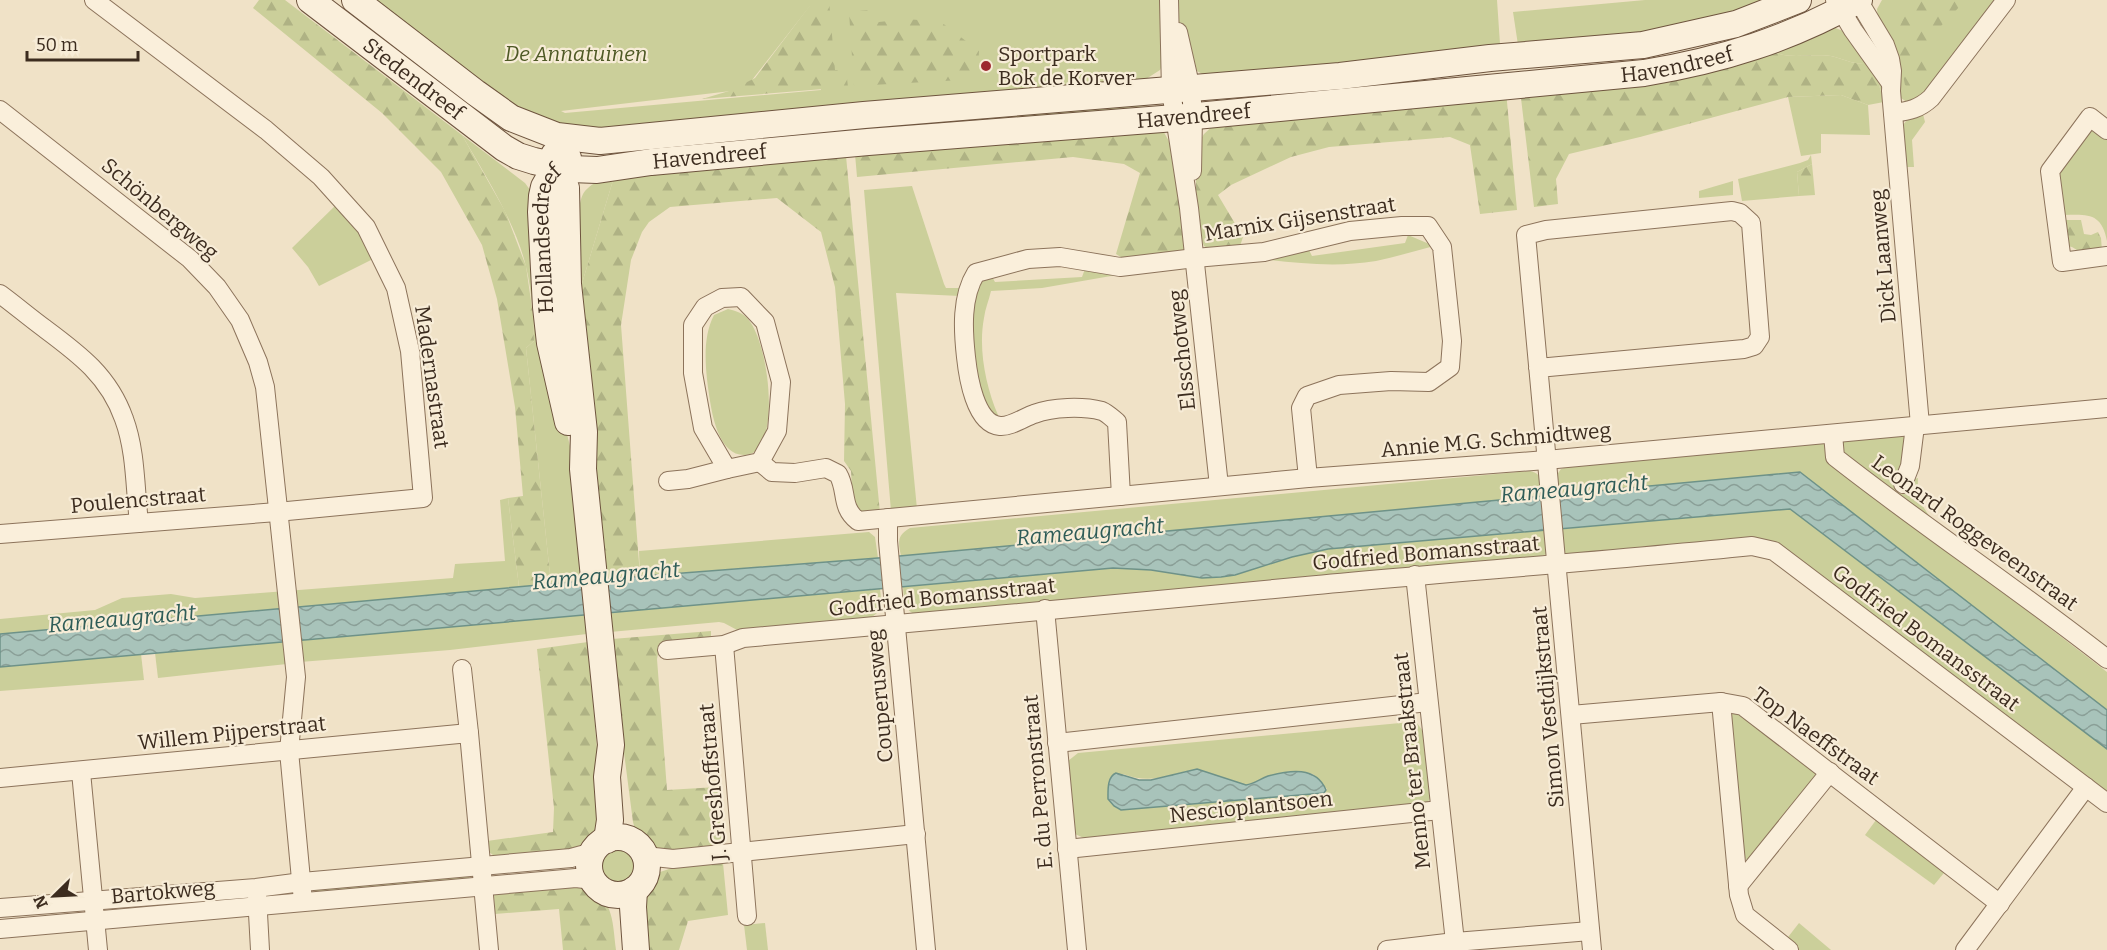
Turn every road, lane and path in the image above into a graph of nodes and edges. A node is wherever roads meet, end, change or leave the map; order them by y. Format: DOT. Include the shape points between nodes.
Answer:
graph roads {
  1 [pos="94,0"];
  2 [pos="310,0"];
  3 [pos="355,0"];
  4 [pos="1170,0"];
  5 [pos="1798,0"];
  6 [pos="2006,0"];
  7 [pos="1850,2"];
  8 [pos="1181,90"];
  9 [pos="0,110"];
  10 [pos="1893,113"];
  11 [pos="1184,117"];
  12 [pos="2107,130"];
  13 [pos="545,133"];
  14 [pos="600,141"];
  15 [pos="518,156"];
  16 [pos="558,167"];
  17 [pos="597,170"];
  18 [pos="542,196"];
  19 [pos="567,211"];
  20 [pos="2107,256"];
  21 [pos="1195,258"];
  22 [pos="0,294"];
  23 [pos="1538,368"];
  24 [pos="2107,408"];
  25 [pos="1918,426"];
  26 [pos="1833,434"];
  27 [pos="1546,460"];
  28 [pos="760,462"];
  29 [pos="583,469"];
  30 [pos="727,469"];
  31 [pos="1308,478"];
  32 [pos="668,481"];
  33 [pos="1903,484"];
  34 [pos="1220,486"];
  35 [pos="1121,496"];
  36 [pos="277,512"];
  37 [pos="888,518"];
  38 [pos="139,523"];
  39 [pos="0,529"];
  40 [pos="1558,565"];
  41 [pos="1415,575"];
  42 [pos="1045,609"];
  43 [pos="896,626"];
  44 [pos="724,645"];
  45 [pos="667,650"];
  46 [pos="2107,659"];
  47 [pos="462,669"];
  48 [pos="1428,702"];
  49 [pos="1721,702"];
  50 [pos="1571,715"];
  51 [pos="469,733"];
  52 [pos="1057,743"];
  53 [pos="289,751"];
  54 [pos="81,772"];
  55 [pos="1830,772"];
  56 [pos="0,778"];
  57 [pos="2086,787"];
  58 [pos="2107,802"];
  59 [pos="1440,810"];
  60 [pos="916,834"];
  61 [pos="1067,849"];
  62 [pos="742,852"];
  63 [pos="620,865"];
  64 [pos="481,867"];
  65 [pos="302,882"];
  66 [pos="483,886"];
  67 [pos="1738,886"];
  68 [pos="256,888"];
  69 [pos="93,900"];
  70 [pos="303,901"];
  71 [pos="2000,904"];
  72 [pos="258,907"];
  73 [pos="0,908"];
  74 [pos="747,916"];
  75 [pos="96,920"];
  76 [pos="0,929"];
  77 [pos="1590,931"];
  78 [pos="1455,942"];
  79 [pos="98,950"];
  80 [pos="260,950"];
  81 [pos="489,950"];
  82 [pos="621,950"];
  83 [pos="636,950"];
  84 [pos="926,950"];
  85 [pos="1077,950"];
  86 [pos="1387,950"];
  87 [pos="1593,950"];
  88 [pos="1789,950"];
  89 [pos="1965,950"];
  1 -- 36 [label="street, Madernastraat" via="266,130 321,177 366,227 396,288 410,351 423,498"];
  2 -- 15 [label="main road, Stedendreef"];
  3 -- 13 [label="main road, Stedendreef" via="493,106"];
  4 -- 8 [label="street, Elsschotweg"];
  5 -- 8 [label="main road, Havendreef" via="1743,22 1643,45"];
  6 -- 10 [label="street" via="1931,98 1915,110"];
  7 -- 10 [label="street, Dick Laanweg" via="1885,45 1892,71"];
  7 -- 11 [label="main road, Havendreef" via="1753,48 1644,73"];
  8 -- 11 [label="street, Elsschotweg"];
  8 -- 14 [label="main road, Havendreef"];
  9 -- 36 [label="street, Schönbergweg" via="190,259 217,287 240,320 265,387"];
  10 -- 25 [label="street, Dick Laanweg"];
  11 -- 17 [label="main road, Havendreef" via="868,142"];
  11 -- 21 [label="street, Elsschotweg"];
  12 -- 20 [label="street" via="2090,117 2050,171 2062,262"];
  13 -- 14 [label="main road, Stedendreef"];
  13 -- 16 [label="main road"];
  14 -- 16 [label="main road, Hollandsedreef" via="576,152"];
  15 -- 16 [label="main road, Havendreef"];
  15 -- 18 [label="main road"];
  16 -- 17 [label="main road, Havendreef"];
  16 -- 18 [label="main road, Hollandsedreef"];
  16 -- 19 [label="main road" via="566,188"];
  17 -- 19 [label="main road"];
  18 -- 29 [label="main road, Hollandsedreef" via="550,343 572,443"];
  19 -- 29 [label="main road, Hollandsedreef" via="568,284 584,432"];
  21 -- 31 [label="street, Marnix Gijsenstraat" via="1264,252 1350,231 1402,226 1428,226 1442,246 1452,341 1450,367 1429,382 1339,385 1307,396 1301,408"];
  21 -- 34 [label="street, Elsschotweg"];
  21 -- 35 [label="street" via="1120,267 1060,257 1028,259 976,273 969,285 963,332 968,383 980,412 990,423 1001,427 1038,413 1069,408 1104,412 1116,422"];
  22 -- 38 [label="street" via="78,353 113,394 125,419 130,443"];
  23 -- 23 [label="street, Simon Vestdijkstraat" via="1754,346 1760,337 1751,223 1732,211 1526,235"];
  23 -- 27 [label="street, Simon Vestdijkstraat"];
  24 -- 25 [label="street, Annie M.G. Schmidtweg"];
  25 -- 26 [label="street, Annie M.G. Schmidtweg"];
  25 -- 33 [label="street, Leonard Roggeveenstraat"];
  26 -- 27 [label="street, Annie M.G. Schmidtweg"];
  26 -- 46 [label="street, Leonard Roggeveenstraat" via="1835,457"];
  27 -- 31 [label="street, Annie M.G. Schmidtweg"];
  27 -- 40 [label="street, Simon Vestdijkstraat"];
  28 -- 30 [label="street"];
  28 -- 30 [label="street" via="777,431 781,382 765,322 741,297 722,298 705,307 693,325 693,373 703,428"];
  28 -- 37 [label="street, Annie M.G. Schmidtweg" via="772,472 795,474 826,468 841,479 850,515 858,521"];
  29 -- 63 [label="main road, Hollandsedreef" via="611,745 621,777 626,822"];
  30 -- 32 [label="street"];
  31 -- 34 [label="street, Annie M.G. Schmidtweg"];
  34 -- 35 [label="street, Annie M.G. Schmidtweg"];
  35 -- 37 [label="street, Annie M.G. Schmidtweg"];
  36 -- 38 [label="street, Poulencstraat"];
  36 -- 53 [label="street, Schönbergweg" via="296,677"];
  37 -- 43 [label="street, Couperusweg"];
  38 -- 39 [label="street, Poulencstraat"];
  40 -- 41 [label="street, Godfried Bomansstraat"];
  40 -- 50 [label="street, Simon Vestdijkstraat"];
  40 -- 57 [label="street, Godfried Bomansstraat" via="1752,546 1774,551"];
  41 -- 42 [label="street, Godfried Bomansstraat"];
  41 -- 48 [label="street, Menno ter Braakstraat"];
  42 -- 43 [label="street, Godfried Bomansstraat"];
  42 -- 52 [label="street, E. du Perronstraat"];
  43 -- 44 [label="street, Godfried Bomansstraat" via="743,638"];
  43 -- 60 [label="street, Couperusweg"];
  44 -- 45 [label="street, Godfried Bomansstraat"];
  44 -- 62 [label="street, J. Greshoffstraat"];
  47 -- 51 [label="street"];
  48 -- 52 [label="street"];
  48 -- 59 [label="street, Menno ter Braakstraat"];
  49 -- 50 [label="street, Top Naeffstraat"];
  49 -- 55 [label="street, Top Naeffstraat" via="1743,706"];
  49 -- 67 [label="street"];
  50 -- 77 [label="street, Simon Vestdijkstraat"];
  51 -- 53 [label="street, Willem Pijperstraat"];
  51 -- 64 [label="street"];
  52 -- 61 [label="street, E. du Perronstraat"];
  53 -- 54 [label="street, Willem Pijperstraat"];
  53 -- 65 [label="street"];
  54 -- 56 [label="street, Willem Pijperstraat"];
  54 -- 69 [label="street"];
  55 -- 67 [label="street"];
  55 -- 71 [label="street, Top Naeffstraat"];
  57 -- 58 [label="street, Godfried Bomansstraat"];
  57 -- 71 [label="street"];
  59 -- 61 [label="street, Nescioplantsoen"];
  59 -- 78 [label="street, Menno ter Braakstraat"];
  60 -- 62 [label="street"];
  60 -- 84 [label="street, Couperusweg"];
  61 -- 85 [label="street, E. du Perronstraat"];
  62 -- 63 [label="street"];
  62 -- 74 [label="street, J. Greshoffstraat"];
  63 -- 64 [label="street, Bartokweg" via="571,858"];
  63 -- 66 [label="street, Bartokweg" via="576,878"];
  63 -- 82 [label="main road, Hollandsedreef"];
  63 -- 83 [label="main road, Hollandsedreef" via="633,907"];
  64 -- 65 [label="street, Bartokweg"];
  64 -- 66 [label="street"];
  65 -- 68 [label="street, Bartokweg"];
  65 -- 70 [label="street"];
  66 -- 70 [label="street, Bartokweg"];
  66 -- 81 [label="street"];
  67 -- 88 [label="street" via="1745,915"];
  68 -- 69 [label="street, Bartokweg"];
  68 -- 72 [label="street"];
  69 -- 73 [label="street, Bartokweg"];
  69 -- 75 [label="street"];
  70 -- 72 [label="street, Bartokweg"];
  71 -- 89 [label="street"];
  72 -- 75 [label="street, Bartokweg"];
  72 -- 80 [label="street"];
  75 -- 76 [label="street, Bartokweg"];
  75 -- 79 [label="street"];
  77 -- 78 [label="street"];
  77 -- 87 [label="street, Simon Vestdijkstraat"];
  78 -- 86 [label="street"];
}
